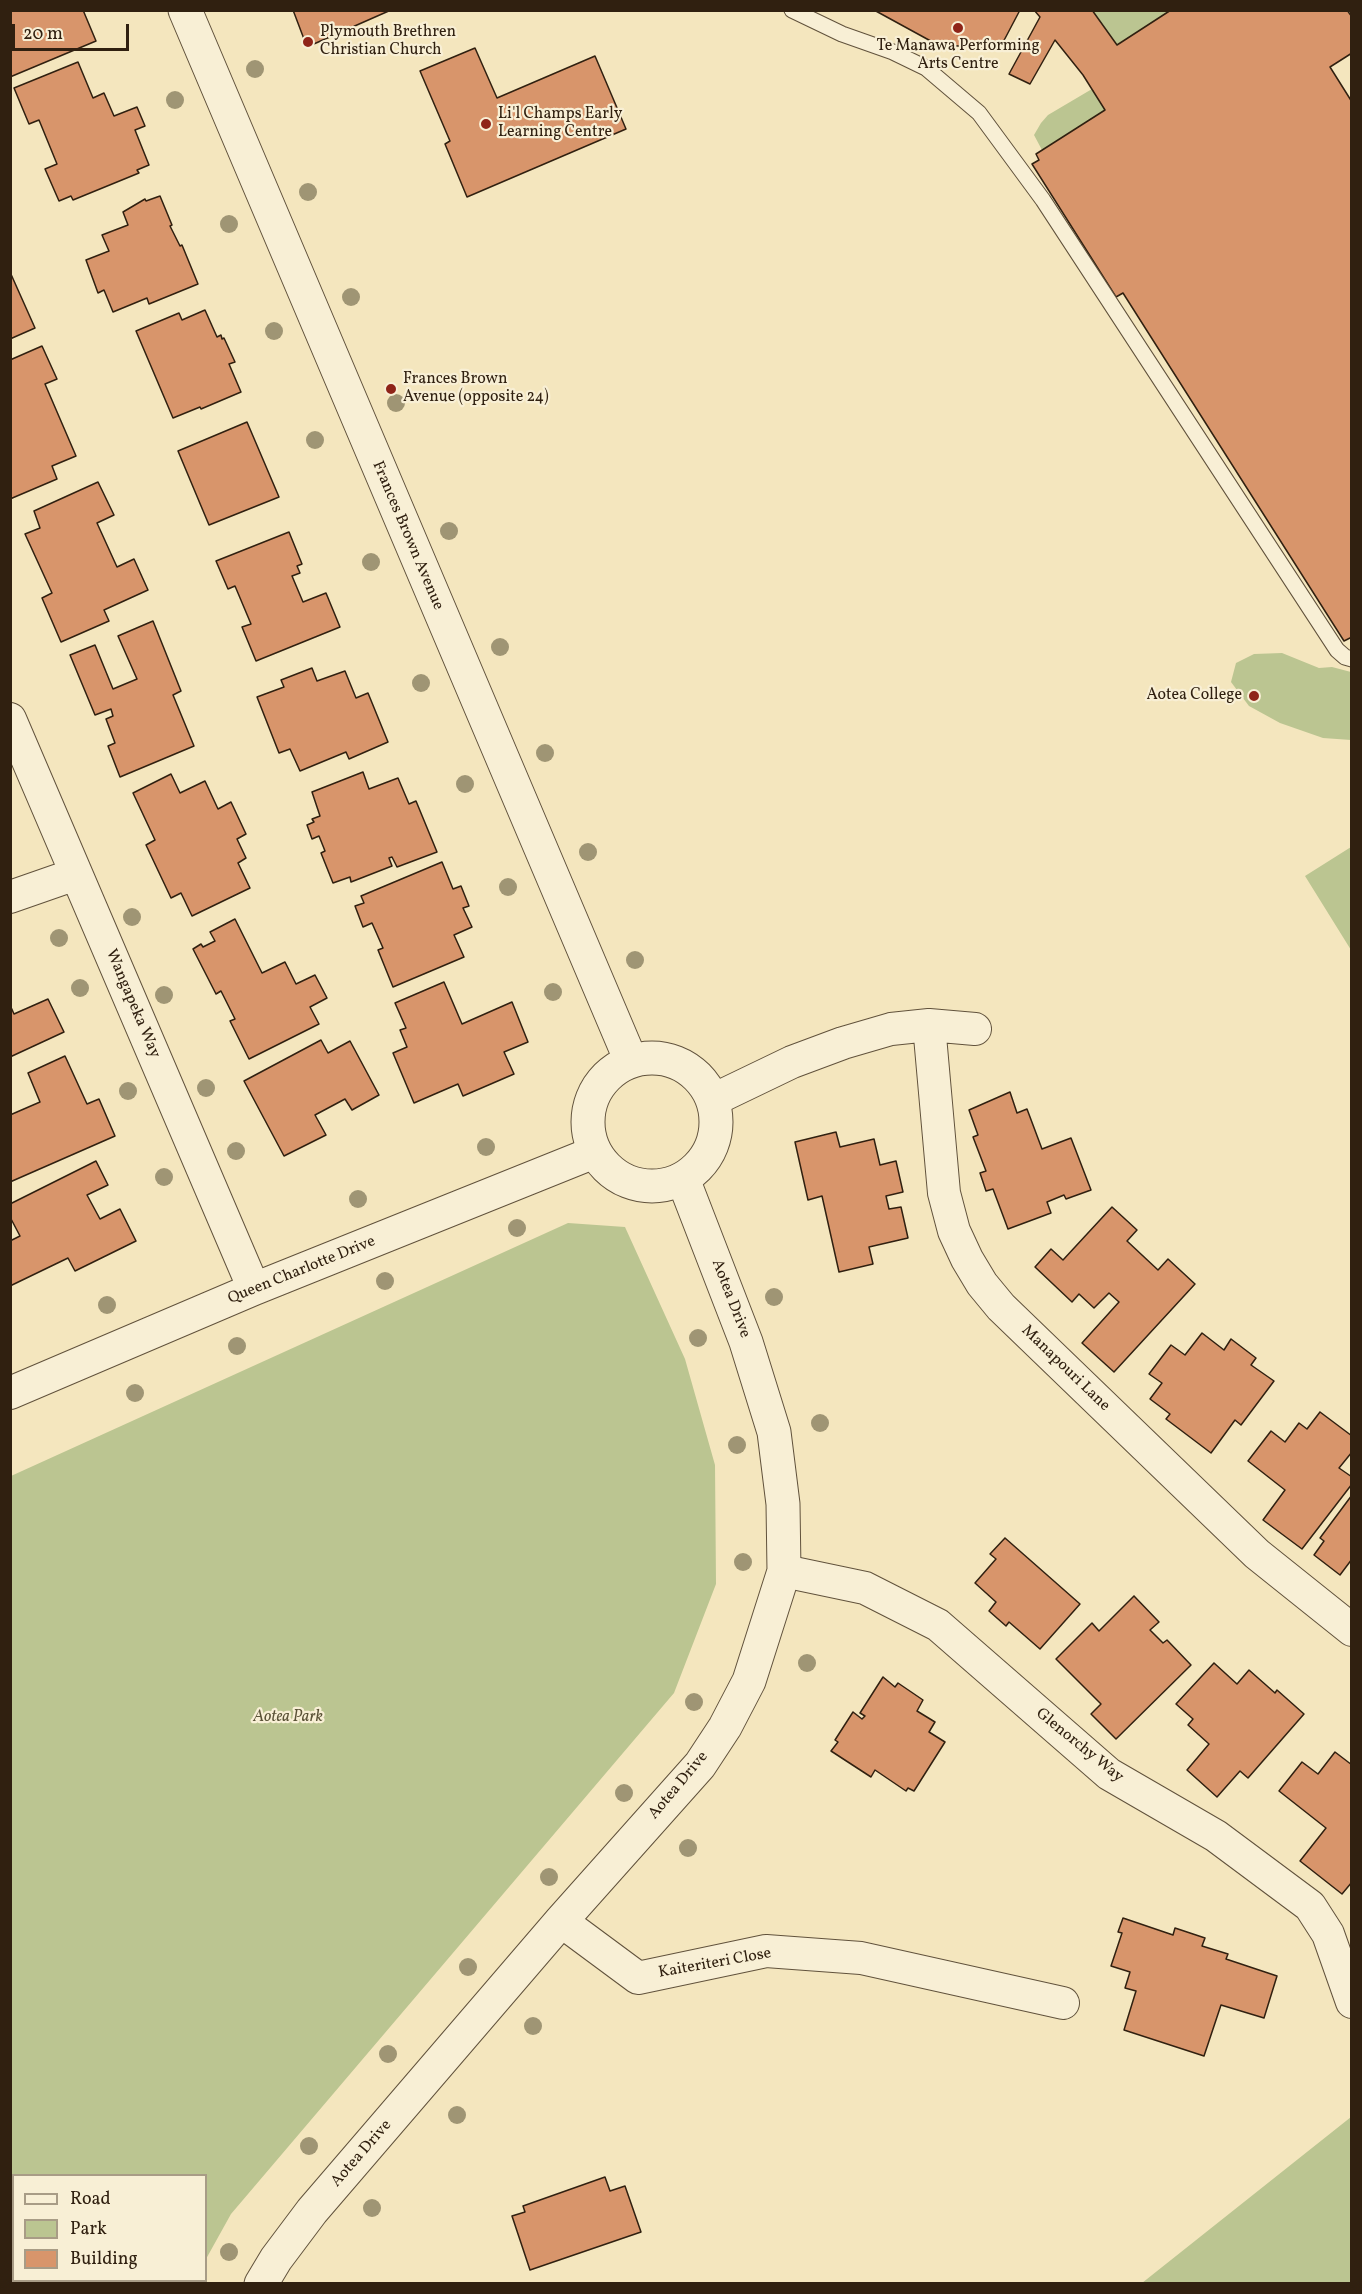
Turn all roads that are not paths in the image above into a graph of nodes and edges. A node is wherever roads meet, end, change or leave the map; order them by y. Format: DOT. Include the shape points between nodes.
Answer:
graph roads {
  1 [pos="185,10"];
  2 [pos="792,10"];
  3 [pos="1352,658"];
  4 [pos="10,719"];
  5 [pos="76,874"];
  6 [pos="10,897"];
  7 [pos="929,1025"];
  8 [pos="975,1029"];
  9 [pos="631,1061"];
  10 [pos="713,1100"];
  11 [pos="595,1152"];
  12 [pos="683,1179"];
  13 [pos="254,1289"];
  14 [pos="10,1393"];
  15 [pos="784,1571"];
  16 [pos="1352,1630"];
  17 [pos="561,1921"];
  18 [pos="1352,2002"];
  19 [pos="1063,2003"];
  20 [pos="261,2283"];
  1 -- 9 [label="street, Frances Brown Avenue"];
  2 -- 3 [label="lane" via="926,68 980,113 1043,200 1337,650"];
  4 -- 5 [label="street, Wangapeka Way"];
  5 -- 6 [label="street"];
  5 -- 13 [label="street, Wangapeka Way"];
  7 -- 8 [label="street"];
  7 -- 10 [label="street" via="891,1029 843,1043 792,1062"];
  7 -- 16 [label="street, Manapouri Lane" via="944,1193 954,1231 982,1284 1000,1306 1257,1554"];
  9 -- 10 [label="street" via="648,1057 680,1063 694,1072"];
  9 -- 11 [label="street" via="601,1082 592,1098 587,1116"];
  10 -- 12 [label="street" via="717,1118 709,1154"];
  11 -- 12 [label="street" via="607,1169 624,1180 664,1186"];
  11 -- 13 [label="street, Queen Charlotte Drive"];
  12 -- 15 [label="street, Aotea Drive" via="746,1342 774,1432 783,1504"];
  13 -- 14 [label="street, Queen Charlotte Drive"];
  15 -- 17 [label="street, Aotea Drive" via="749,1681 725,1727 700,1765"];
  15 -- 18 [label="street, Glenorchy Way" via="865,1588 938,1625 1109,1774 1216,1836 1310,1906 1328,1934"];
  17 -- 19 [label="street, Kaiteriteri Close" via="638,1978 766,1951 861,1958"];
  17 -- 20 [label="street, Aotea Drive" via="312,2211"];
}
